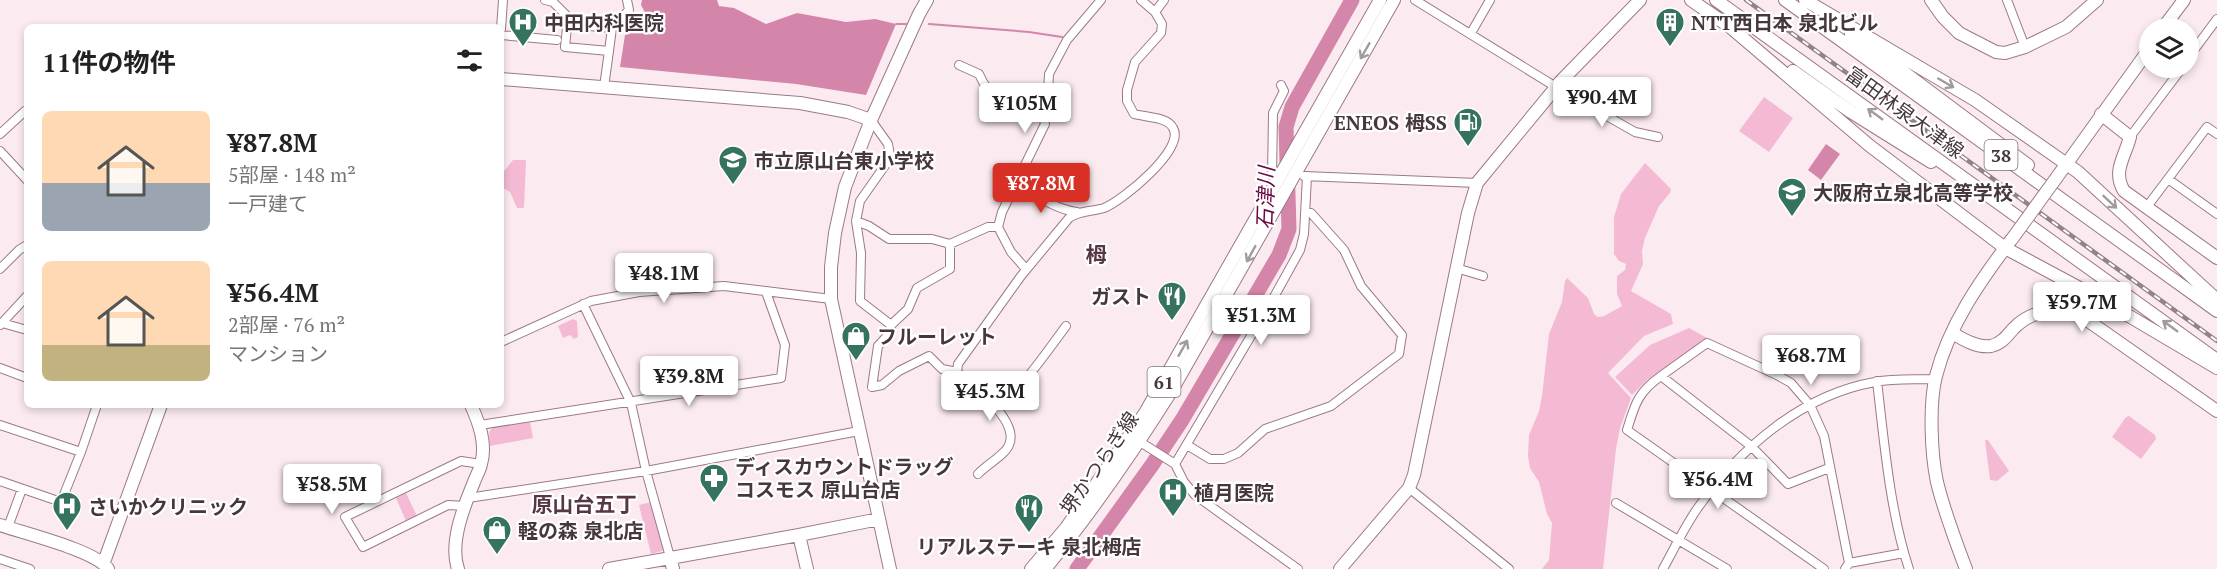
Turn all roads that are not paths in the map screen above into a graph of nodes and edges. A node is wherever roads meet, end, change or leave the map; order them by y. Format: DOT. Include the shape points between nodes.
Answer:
graph roads {
  1 [pos="503,0"];
  2 [pos="545,0"];
  3 [pos="627,0"];
  4 [pos="927,0"];
  5 [pos="1101,0"];
  6 [pos="1141,0"];
  7 [pos="1164,0"];
  8 [pos="1380,0"];
  9 [pos="1394,0"];
  10 [pos="1415,0"];
  11 [pos="1490,0"];
  12 [pos="1640,0"];
  13 [pos="1691,0"];
  14 [pos="1716,0"];
  15 [pos="1785,0"];
  16 [pos="1803,0"];
  17 [pos="1931,0"];
  18 [pos="2007,0"];
  19 [pos="2097,0"];
  20 [pos="2184,0"];
  21 [pos="1155,12"];
  22 [pos="2170,18"];
  23 [pos="2217,19"];
  24 [pos="501,24"];
  25 [pos="567,24"];
  26 [pos="1730,27"];
  27 [pos="612,28"];
  28 [pos="1471,33"];
  29 [pos="504,35"];
  30 [pos="557,40"];
  31 [pos="2199,43"];
  32 [pos="2025,47"];
  33 [pos="609,51"];
  34 [pos="2139,63"];
  35 [pos="959,65"];
  36 [pos="2174,78"];
  37 [pos="504,79"];
  38 [pos="1281,85"];
  39 [pos="604,87"];
  40 [pos="1556,87"];
  41 [pos="24,113"];
  42 [pos="2101,114"];
  43 [pos="1043,116"];
  44 [pos="871,120"];
  45 [pos="0,134"];
  46 [pos="2217,134"];
  47 [pos="1658,137"];
  48 [pos="2130,137"];
  49 [pos="0,151"];
  50 [pos="2066,164"];
  51 [pos="1301,173"];
  52 [pos="24,177"];
  53 [pos="1277,178"];
  54 [pos="2168,179"];
  55 [pos="1017,183"];
  56 [pos="1477,183"];
  57 [pos="1982,190"];
  58 [pos="2146,208"];
  59 [pos="1077,212"];
  60 [pos="1306,213"];
  61 [pos="2217,214"];
  62 [pos="856,221"];
  63 [pos="998,227"];
  64 [pos="2009,243"];
  65 [pos="950,244"];
  66 [pos="24,247"];
  67 [pos="2128,247"];
  68 [pos="2217,258"];
  69 [pos="1456,268"];
  70 [pos="0,269"];
  71 [pos="1026,269"];
  72 [pos="1483,276"];
  73 [pos="766,292"];
  74 [pos="24,299"];
  75 [pos="831,299"];
  76 [pos="2217,300"];
  77 [pos="583,304"];
  78 [pos="2217,311"];
  79 [pos="1,324"];
  80 [pos="891,325"];
  81 [pos="1066,326"];
  82 [pos="24,329"];
  83 [pos="1952,333"];
  84 [pos="504,341"];
  85 [pos="2217,360"];
  86 [pos="0,368"];
  87 [pos="2217,368"];
  88 [pos="957,372"];
  89 [pos="1661,376"];
  90 [pos="24,377"];
  91 [pos="1935,378"];
  92 [pos="1877,381"];
  93 [pos="631,403"];
  94 [pos="993,405"];
  95 [pos="1810,405"];
  96 [pos="96,408"];
  97 [pos="160,408"];
  98 [pos="472,408"];
  99 [pos="2217,411"];
  100 [pos="0,425"];
  101 [pos="480,425"];
  102 [pos="859,431"];
  103 [pos="1139,442"];
  104 [pos="1187,445"];
  105 [pos="1751,447"];
  106 [pos="81,452"];
  107 [pos="1173,463"];
  108 [pos="481,464"];
  109 [pos="1829,468"];
  110 [pos="645,471"];
  111 [pos="978,474"];
  112 [pos="0,481"];
  113 [pos="1409,488"];
  114 [pos="22,489"];
  115 [pos="1712,490"];
  116 [pos="467,502"];
  117 [pos="1616,503"];
  118 [pos="879,519"];
  119 [pos="4,526"];
  120 [pos="799,536"];
  121 [pos="1679,540"];
  122 [pos="1904,553"];
  123 [pos="0,560"];
  124 [pos="672,563"];
  125 [pos="106,566"];
  126 [pos="1847,566"];
  127 [pos="30,569"];
  128 [pos="458,569"];
  129 [pos="609,569"];
  130 [pos="807,569"];
  131 [pos="890,569"];
  132 [pos="1031,569"];
  133 [pos="1045,569"];
  134 [pos="1298,569"];
  135 [pos="1340,569"];
  136 [pos="1509,569"];
  137 [pos="1663,569"];
  138 [pos="1727,569"];
  139 [pos="1824,569"];
  140 [pos="1909,569"];
  141 [pos="1966,569"];
  1 -- 24 [label="street"];
  2 -- 25 [label="street" via="554,2 568,17"];
  3 -- 27 [label="street" via="629,10"];
  4 -- 44 [label="main road"];
  5 -- 43 [label="street" via="1067,40 1049,75"];
  6 -- 21 [label="street"];
  7 -- 21 [label="street"];
  8 -- 53 [label="main road, 堺かつらぎ線 / 61"];
  9 -- 51 [label="main road, 堺かつらぎ線 / 61, one-way"];
  10 -- 28 [label="street"];
  11 -- 28 [label="street"];
  12 -- 40 [label="main road"];
  13 -- 26 [label="main road"];
  57 -- 14 [label="main road, 富田林泉大津線 / 38, one-way"];
  15 -- 67 [label="main road, 富田林泉大津線 / 38"];
  16 -- 50 [label="main road, one-way" via="1975,100"];
  16 -- 67 [label="main road" via="2013,153"];
  17 -- 32 [label="main road" via="1959,33 1977,43 2000,53"];
  18 -- 32 [label="street"];
  19 -- 32 [label="main road" via="2066,27"];
  20 -- 22 [label="main road"];
  21 -- 59 [label="street" via="1162,24 1161,33 1135,62 1126,90 1127,101 1134,114 1168,122 1174,128 1173,147 1154,170 1120,198 1105,208"];
  23 -- 31 [label="street"];
  25 -- 27 [label="street"];
  25 -- 33 [label="street" via="565,47"];
  26 -- 57 [label="main road" via="1917,155"];
  26 -- 64 [label="main road" via="1870,146"];
  27 -- 33 [label="street"];
  28 -- 40 [label="street"];
  29 -- 30 [label="street"];
  33 -- 39 [label="street"];
  34 -- 42 [label="main road"];
  35 -- 43 [label="street" via="979,74 984,87 1010,106"];
  36 -- 48 [label="street"];
  37 -- 39 [label="main road"];
  38 -- 53 [label="street" via="1284,91 1273,113"];
  39 -- 44 [label="main road" via="800,103"];
  40 -- 47 [label="street" via="1635,132"];
  40 -- 56 [label="main road"];
  41 -- 45 [label="street"];
  42 -- 48 [label="main road"];
  42 -- 50 [label="main road"];
  43 -- 55 [label="street" via="1045,124"];
  44 -- 62 [label="street" via="888,144 890,156 860,201"];
  44 -- 75 [label="main road" via="837,217"];
  46 -- 54 [label="street" via="2207,127"];
  48 -- 58 [label="main road" via="2118,178 2124,191"];
  49 -- 52 [label="street"];
  50 -- 64 [label="main road, bridge"];
  50 -- 76 [label="main road, one-way"];
  51 -- 53 [label="street"];
  51 -- 56 [label="street"];
  51 -- 60 [label="street"];
  51 -- 103 [label="main road, 堺かつらぎ線 / 61, one-way" via="1279,202"];
  103 -- 53 [label="main road, 堺かつらぎ線 / 61, one-way" via="1174,364"];
  54 -- 58 [label="street"];
  54 -- 61 [label="street"];
  55 -- 59 [label="street" via="1052,205"];
  55 -- 63 [label="street"];
  56 -- 69 [label="main road"];
  85 -- 57 [label="main road, 富田林泉大津線 / 38, one-way"];
  58 -- 68 [label="main road"];
  59 -- 71 [label="street"];
  60 -- 104 [label="street" via="1300,250"];
  60 -- 104 [label="street" via="1311,213 1344,250 1361,286 1402,335 1399,354 1331,406 1265,429 1238,453 1210,459"];
  62 -- 65 [label="street" via="889,239 932,238"];
  62 -- 80 [label="street" via="861,253 860,301"];
  63 -- 65 [label="street" via="988,227"];
  63 -- 71 [label="street" via="1011,252"];
  64 -- 83 [label="main road" via="1969,298"];
  64 -- 87 [label="main road"];
  65 -- 80 [label="street" via="950,269 917,288 908,309"];
  66 -- 70 [label="street"];
  67 -- 78 [label="main road, 富田林泉大津線 / 38"];
  69 -- 72 [label="street"];
  69 -- 113 [label="main road"];
  71 -- 88 [label="street" via="958,364"];
  73 -- 75 [label="street"];
  73 -- 77 [label="street" via="724,286 639,292"];
  73 -- 93 [label="street" via="785,345 781,378"];
  74 -- 79 [label="street"];
  75 -- 102 [label="main road"];
  77 -- 84 [label="street"];
  77 -- 93 [label="street"];
  79 -- 82 [label="street"];
  80 -- 88 [label="street" via="889,334 878,346 872,387 882,385 929,356 942,369"];
  81 -- 94 [label="street" via="1031,375 1011,378"];
  83 -- 91 [label="main road"];
  83 -- 99 [label="main road" via="1980,346 1990,346 2034,315 2055,310 2078,313"];
  86 -- 90 [label="street"];
  88 -- 94 [label="street"];
  89 -- 95 [label="street" via="1707,343 1777,375"];
  89 -- 105 [label="street"];
  89 -- 115 [label="street" via="1646,386 1627,430"];
  91 -- 92 [label="street"];
  91 -- 141 [label="main road" via="1931,434 1937,481"];
  92 -- 95 [label="street" via="1848,388"];
  92 -- 122 [label="street"];
  93 -- 101 [label="street"];
  93 -- 110 [label="street"];
  94 -- 111 [label="street" via="1009,430 1009,445"];
  95 -- 105 [label="street"];
  95 -- 109 [label="street" via="1824,436"];
  96 -- 106 [label="street"];
  97 -- 125 [label="main road"];
  98 -- 101 [label="main road"];
  100 -- 106 [label="street"];
  101 -- 108 [label="main road"];
  102 -- 110 [label="street"];
  102 -- 118 [label="main road"];
  103 -- 107 [label="street"];
  103 -- 132 [label="main road, 堺かつらぎ線 / 61"];
  103 -- 133 [label="main road, 堺かつらぎ線 / 61"];
  104 -- 107 [label="street"];
  105 -- 109 [label="street" via="1788,484"];
  105 -- 115 [label="street"];
  106 -- 114 [label="street" via="61,502"];
  107 -- 134 [label="street" via="1195,495"];
  108 -- 116 [label="main road"];
  108 -- 116 [label="street" via="461,461 345,517 363,547 448,505"];
  109 -- 126 [label="street"];
  110 -- 116 [label="street"];
  110 -- 124 [label="street"];
  112 -- 114 [label="street"];
  113 -- 135 [label="main road"];
  113 -- 136 [label="street"];
  114 -- 119 [label="street"];
  115 -- 121 [label="street"];
  115 -- 139 [label="street"];
  116 -- 128 [label="main road" via="456,543"];
  117 -- 121 [label="street"];
  118 -- 120 [label="main road"];
  118 -- 131 [label="main road"];
  119 -- 125 [label="main road" via="79,551"];
  120 -- 124 [label="main road"];
  120 -- 130 [label="main road"];
  121 -- 137 [label="street"];
  121 -- 138 [label="street"];
  122 -- 126 [label="street"];
  122 -- 140 [label="street"];
  123 -- 127 [label="street"];
  124 -- 129 [label="main road"];
}
